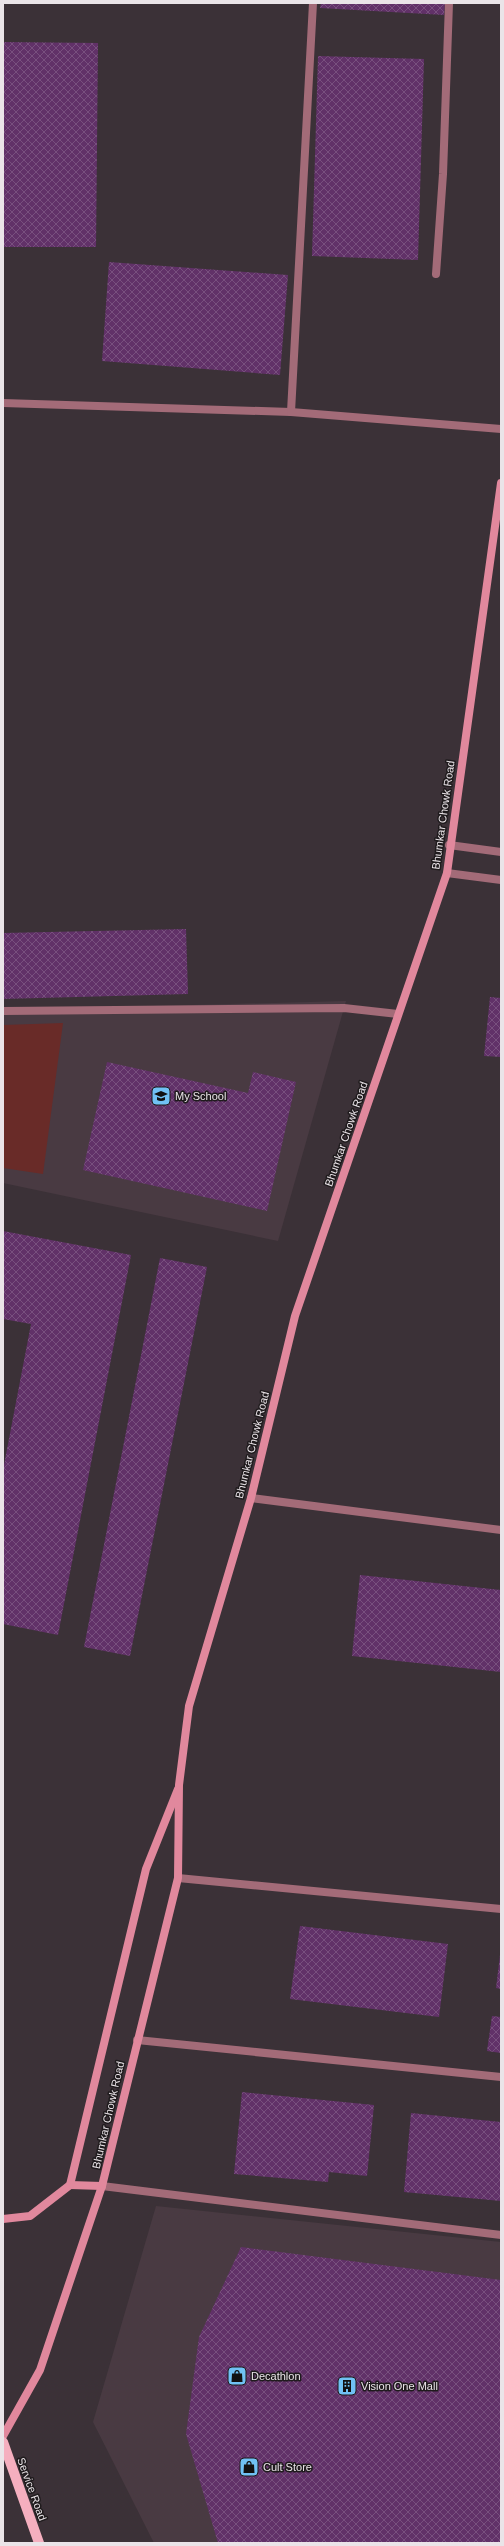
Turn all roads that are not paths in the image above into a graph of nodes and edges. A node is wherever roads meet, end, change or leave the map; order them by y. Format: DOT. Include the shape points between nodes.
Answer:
graph roads {
  1 [pos="313,3"];
  2 [pos="449,3"];
  3 [pos="436,274"];
  4 [pos="3,403"];
  5 [pos="291,412"];
  6 [pos="501,429"];
  7 [pos="501,483"];
  8 [pos="449,846"];
  9 [pos="501,852"];
  10 [pos="447,873"];
  11 [pos="501,880"];
  12 [pos="3,1011"];
  13 [pos="398,1014"];
  14 [pos="251,1498"];
  15 [pos="501,1530"];
  16 [pos="179,1785"];
  17 [pos="178,1878"];
  18 [pos="501,1909"];
  19 [pos="137,2040"];
  20 [pos="501,2077"];
  21 [pos="70,2185"];
  22 [pos="102,2186"];
  23 [pos="3,2219"];
  24 [pos="501,2235"];
  25 [pos="3,2436"];
  26 [pos="3,2442"];
  27 [pos="39,2543"];
  1 -- 5 [label="street"];
  2 -- 3 [label="street" via="443,174"];
  4 -- 5 [label="street"];
  5 -- 6 [label="street"];
  7 -- 8 [label="street, Bhumkar Chowk Road"];
  8 -- 9 [label="street"];
  8 -- 10 [label="street, Bhumkar Chowk Road"];
  10 -- 11 [label="street"];
  10 -- 13 [label="street, Bhumkar Chowk Road"];
  12 -- 13 [label="street" via="344,1008"];
  13 -- 14 [label="street, Bhumkar Chowk Road" via="295,1316"];
  14 -- 15 [label="street"];
  14 -- 16 [label="street, Bhumkar Chowk Road" via="189,1706"];
  16 -- 17 [label="street, Bhumkar Chowk Road"];
  16 -- 21 [label="street, Bhumkar Chowk Road" via="146,1868"];
  17 -- 18 [label="street"];
  17 -- 19 [label="street, Bhumkar Chowk Road"];
  19 -- 20 [label="street"];
  19 -- 22 [label="street, Bhumkar Chowk Road"];
  21 -- 22 [label="street"];
  21 -- 23 [label="street" via="30,2216"];
  22 -- 24 [label="street"];
  22 -- 25 [label="street, Bhumkar Chowk Road" via="40,2370"];
  26 -- 27 [label="main road, Service Road"];
}
